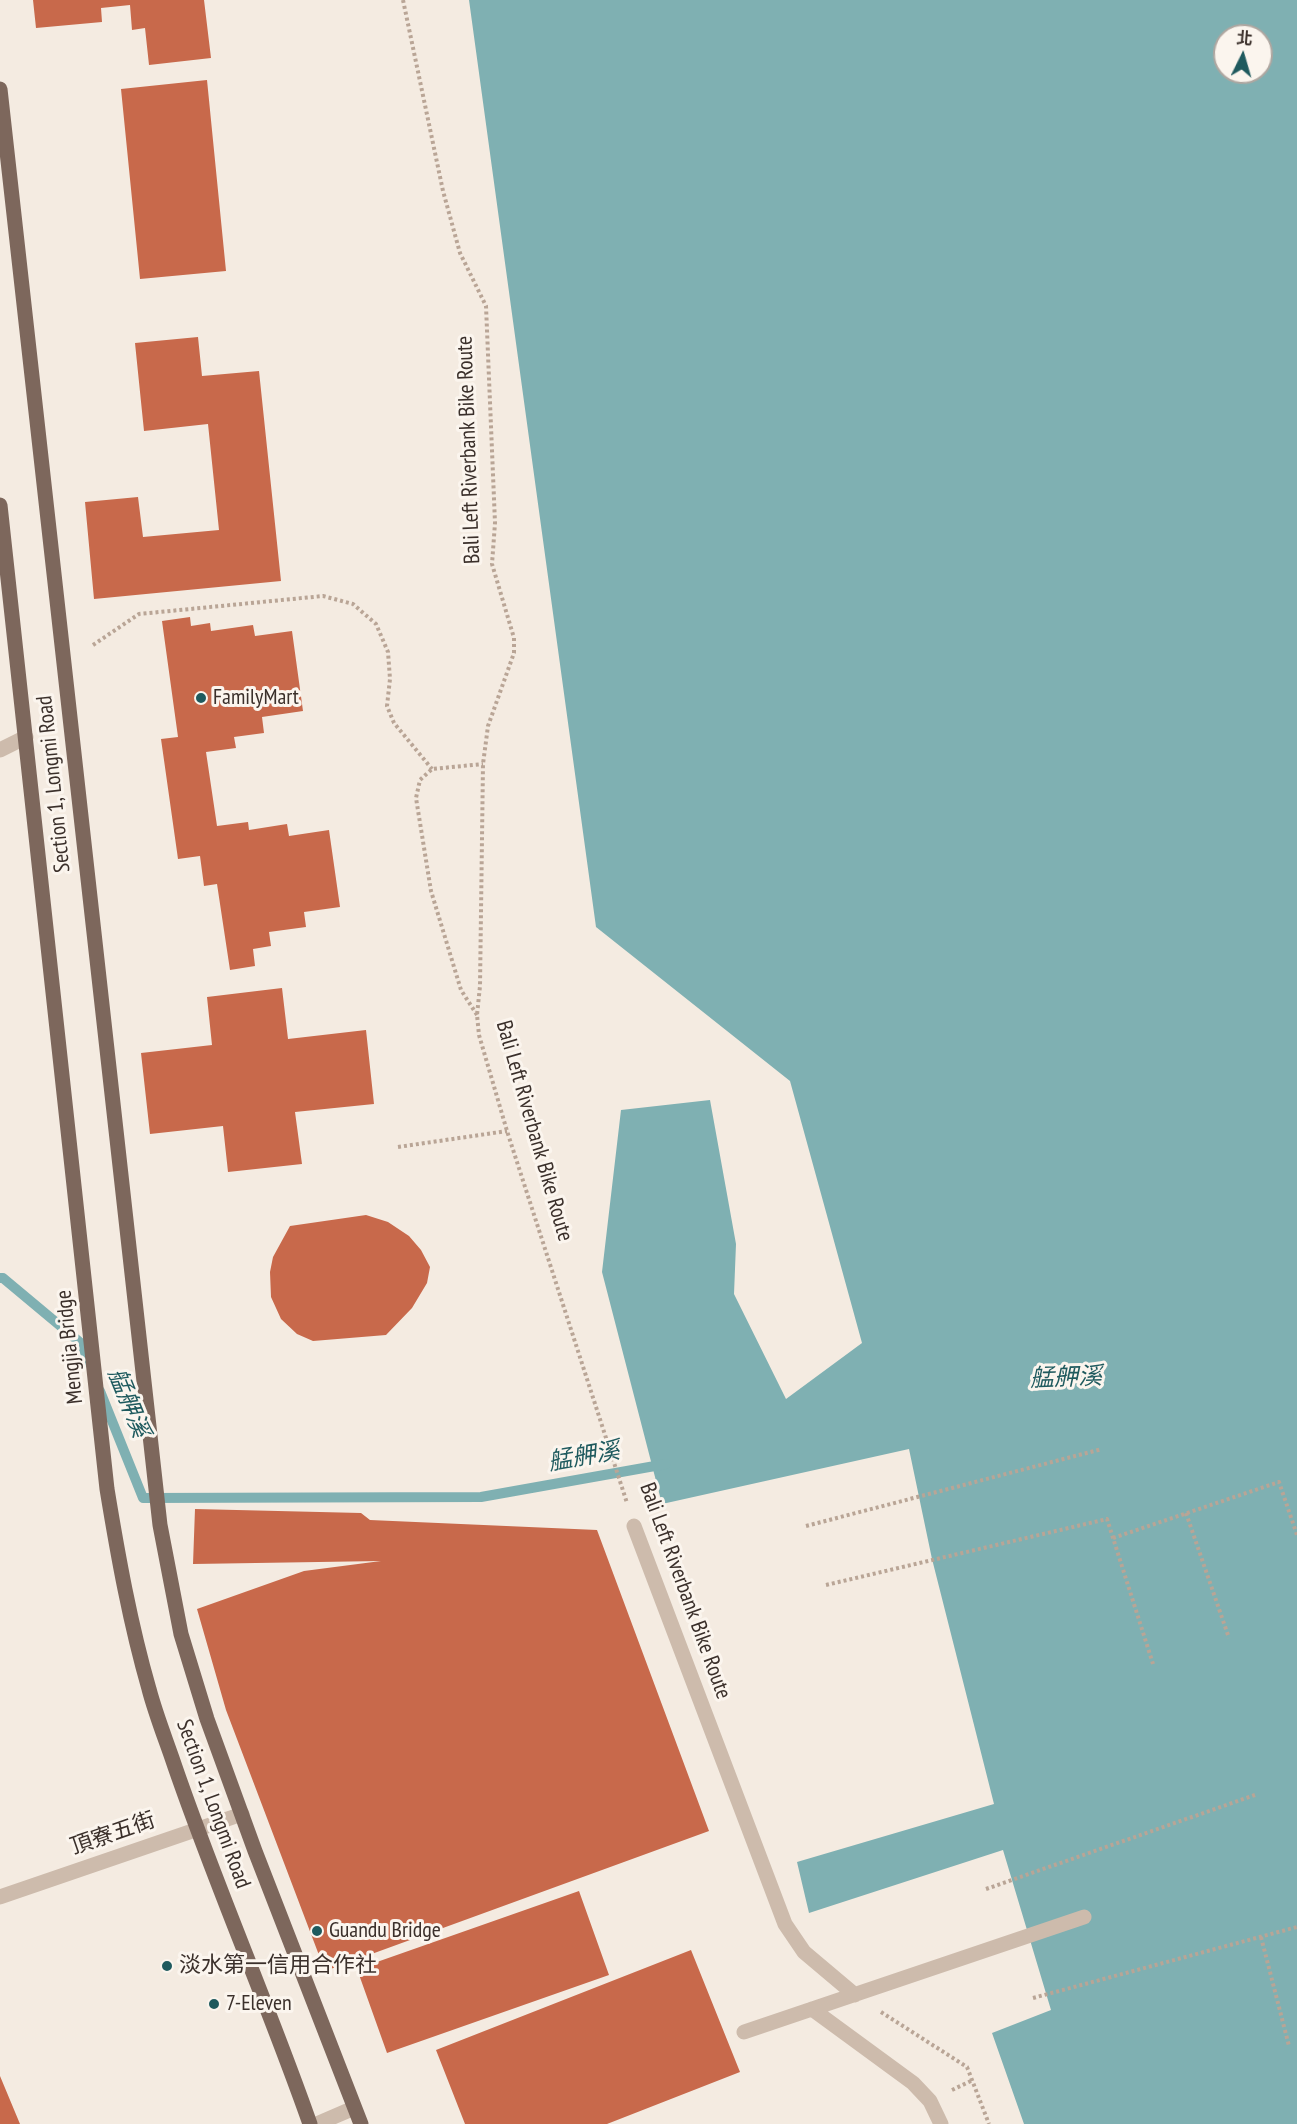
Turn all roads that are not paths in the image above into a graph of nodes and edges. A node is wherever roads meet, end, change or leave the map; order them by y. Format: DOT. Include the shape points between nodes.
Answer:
graph roads {
  1 [pos="0,89"];
  2 [pos="0,505"];
  3 [pos="26,737"];
  4 [pos="0,750"];
  5 [pos="77,1200"];
  6 [pos="107,1489"];
  7 [pos="634,1526"];
  8 [pos="242,1814"];
  9 [pos="197,1830"];
  10 [pos="0,1897"];
  11 [pos="1084,1917"];
  12 [pos="855,1995"];
  13 [pos="812,2009"];
  14 [pos="744,2032"];
  15 [pos="354,2108"];
  16 [pos="310,2124"];
  17 [pos="317,2124"];
  18 [pos="361,2124"];
  19 [pos="941,2124"];
  1 -- 8 [label="main road, Section 1, Longmi Road" via="159,1525 181,1634"];
  2 -- 3 [label="main road, Section 1, Longmi Road"];
  3 -- 4 [label="street"];
  3 -- 5 [label="main road, Section 1, Longmi Road"];
  5 -- 6 [label="main road, Mengjia Bridge"];
  6 -- 9 [label="main road, Section 1, Longmi Road" via="128,1609 149,1691"];
  7 -- 12 [label="street, Bali Left Riverbank Bike Route" via="785,1924 804,1952"];
  8 -- 9 [label="street, 頂寮五街"];
  8 -- 15 [label="main road, Section 1, Longmi Road"];
  9 -- 10 [label="street, 頂寮五街"];
  9 -- 16 [label="main road, Section 1, Longmi Road"];
  11 -- 12 [label="street"];
  12 -- 13 [label="street"];
  13 -- 14 [label="street"];
  13 -- 19 [label="street" via="913,2083 930,2101"];
  15 -- 17 [label="street"];
  15 -- 18 [label="main road, Section 1, Longmi Road"];
}
